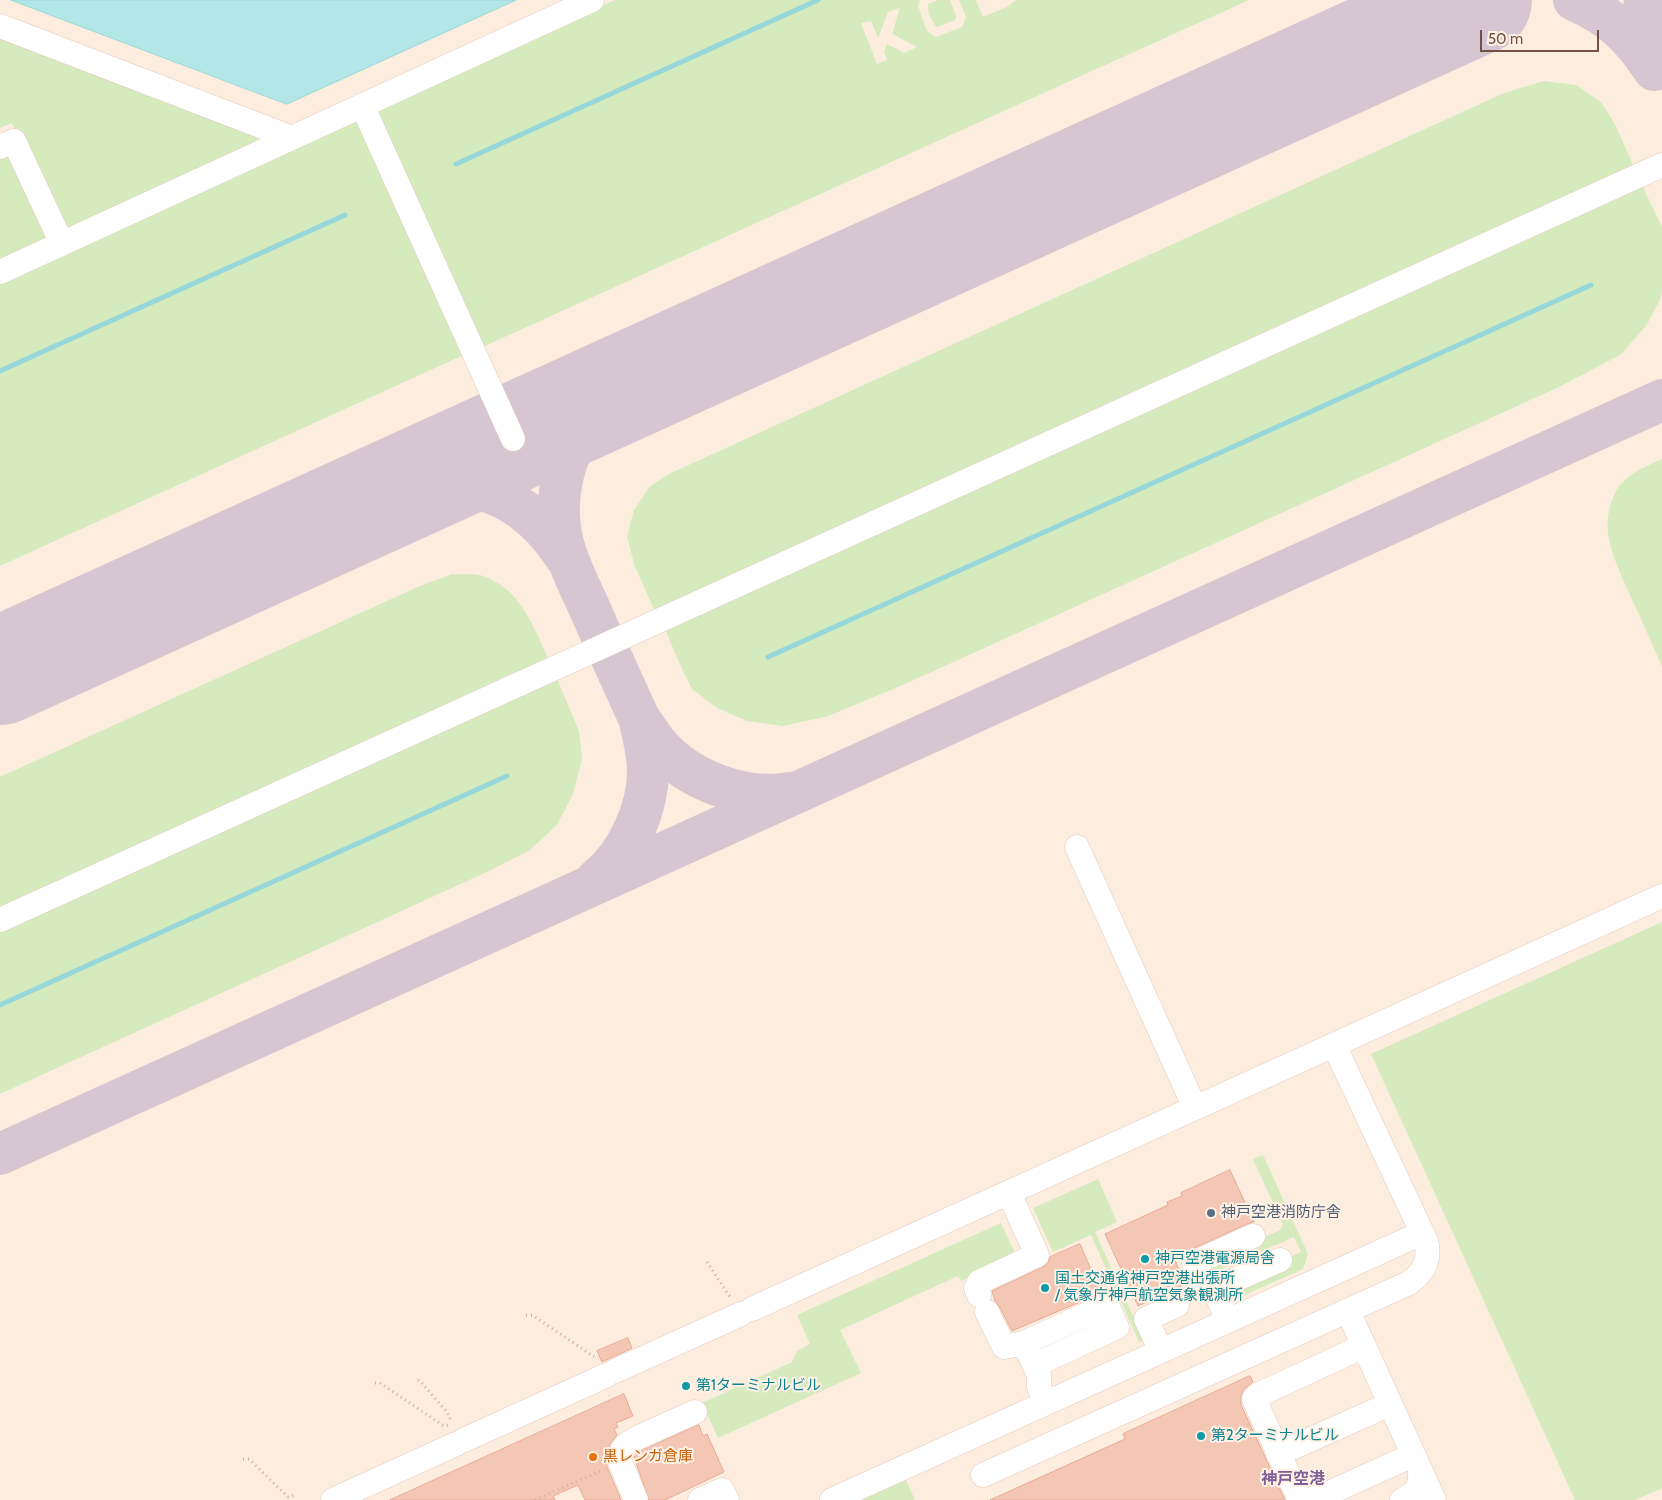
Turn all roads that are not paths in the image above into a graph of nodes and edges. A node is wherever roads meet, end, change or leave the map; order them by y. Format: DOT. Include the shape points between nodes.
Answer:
graph roads {
  1 [pos="592,0"];
  2 [pos="0,26"];
  3 [pos="362,105"];
  4 [pos="292,138"];
  5 [pos="0,146"];
  6 [pos="1662,166"];
  7 [pos="62,244"];
  8 [pos="0,272"];
  9 [pos="513,439"];
  10 [pos="1077,847"];
  11 [pos="1662,896"];
  12 [pos="0,920"];
  13 [pos="1334,1045"];
  14 [pos="1195,1108"];
  15 [pos="1009,1193"];
  16 [pos="1422,1233"];
  17 [pos="1253,1236"];
  18 [pos="1280,1260"];
  19 [pos="1214,1289"];
  20 [pos="1177,1305"];
  21 [pos="1348,1311"];
  22 [pos="1228,1321"];
  23 [pos="1024,1343"];
  24 [pos="1364,1346"];
  25 [pos="1161,1351"];
  26 [pos="1035,1365"];
  27 [pos="1046,1403"];
  28 [pos="1390,1404"];
  29 [pos="695,1412"];
  30 [pos="1278,1454"];
  31 [pos="1417,1463"];
  32 [pos="983,1475"];
  33 [pos="1320,1498"];
  34 [pos="333,1500"];
  35 [pos="636,1500"];
  36 [pos="700,1500"];
  37 [pos="726,1500"];
  38 [pos="832,1500"];
  39 [pos="1300,1500"];
  40 [pos="1402,1500"];
  41 [pos="1434,1500"];
  1 -- 3 [label="lane"];
  2 -- 4 [label="lane"];
  3 -- 4 [label="lane"];
  3 -- 9 [label="lane"];
  4 -- 7 [label="lane"];
  5 -- 7 [label="lane" via="14,141"];
  6 -- 12 [label="lane"];
  7 -- 8 [label="lane"];
  10 -- 14 [label="lane"];
  11 -- 13 [label="lane"];
  13 -- 14 [label="lane"];
  13 -- 16 [label="lane"];
  14 -- 15 [label="lane"];
  15 -- 23 [label="lane" via="1037,1255 979,1282 976,1288 1004,1347"];
  15 -- 34 [label="lane" via="607,1367 456,1436"];
  16 -- 21 [label="lane" via="1429,1250 1418,1277"];
  16 -- 22 [label="lane"];
  17 -- 19 [label="lane" via="1194,1263 1205,1289"];
  18 -- 19 [label="lane"];
  19 -- 22 [label="lane"];
  20 -- 25 [label="lane" via="1146,1319"];
  21 -- 24 [label="lane"];
  21 -- 32 [label="lane"];
  22 -- 25 [label="lane"];
  23 -- 26 [label="lane"];
  23 -- 26 [label="lane" via="1107,1305 1117,1327"];
  24 -- 28 [label="lane"];
  24 -- 30 [label="lane" via="1255,1397"];
  25 -- 27 [label="lane"];
  26 -- 27 [label="lane"];
  27 -- 38 [label="lane" via="1008,1411"];
  28 -- 30 [label="lane"];
  28 -- 31 [label="lane"];
  29 -- 35 [label="lane" via="627,1444 621,1452 620,1462"];
  30 -- 39 [label="lane"];
  31 -- 33 [label="lane"];
  31 -- 40 [label="lane" via="1419,1487"];
  31 -- 41 [label="lane"];
  36 -- 37 [label="lane" via="722,1490"];
}
